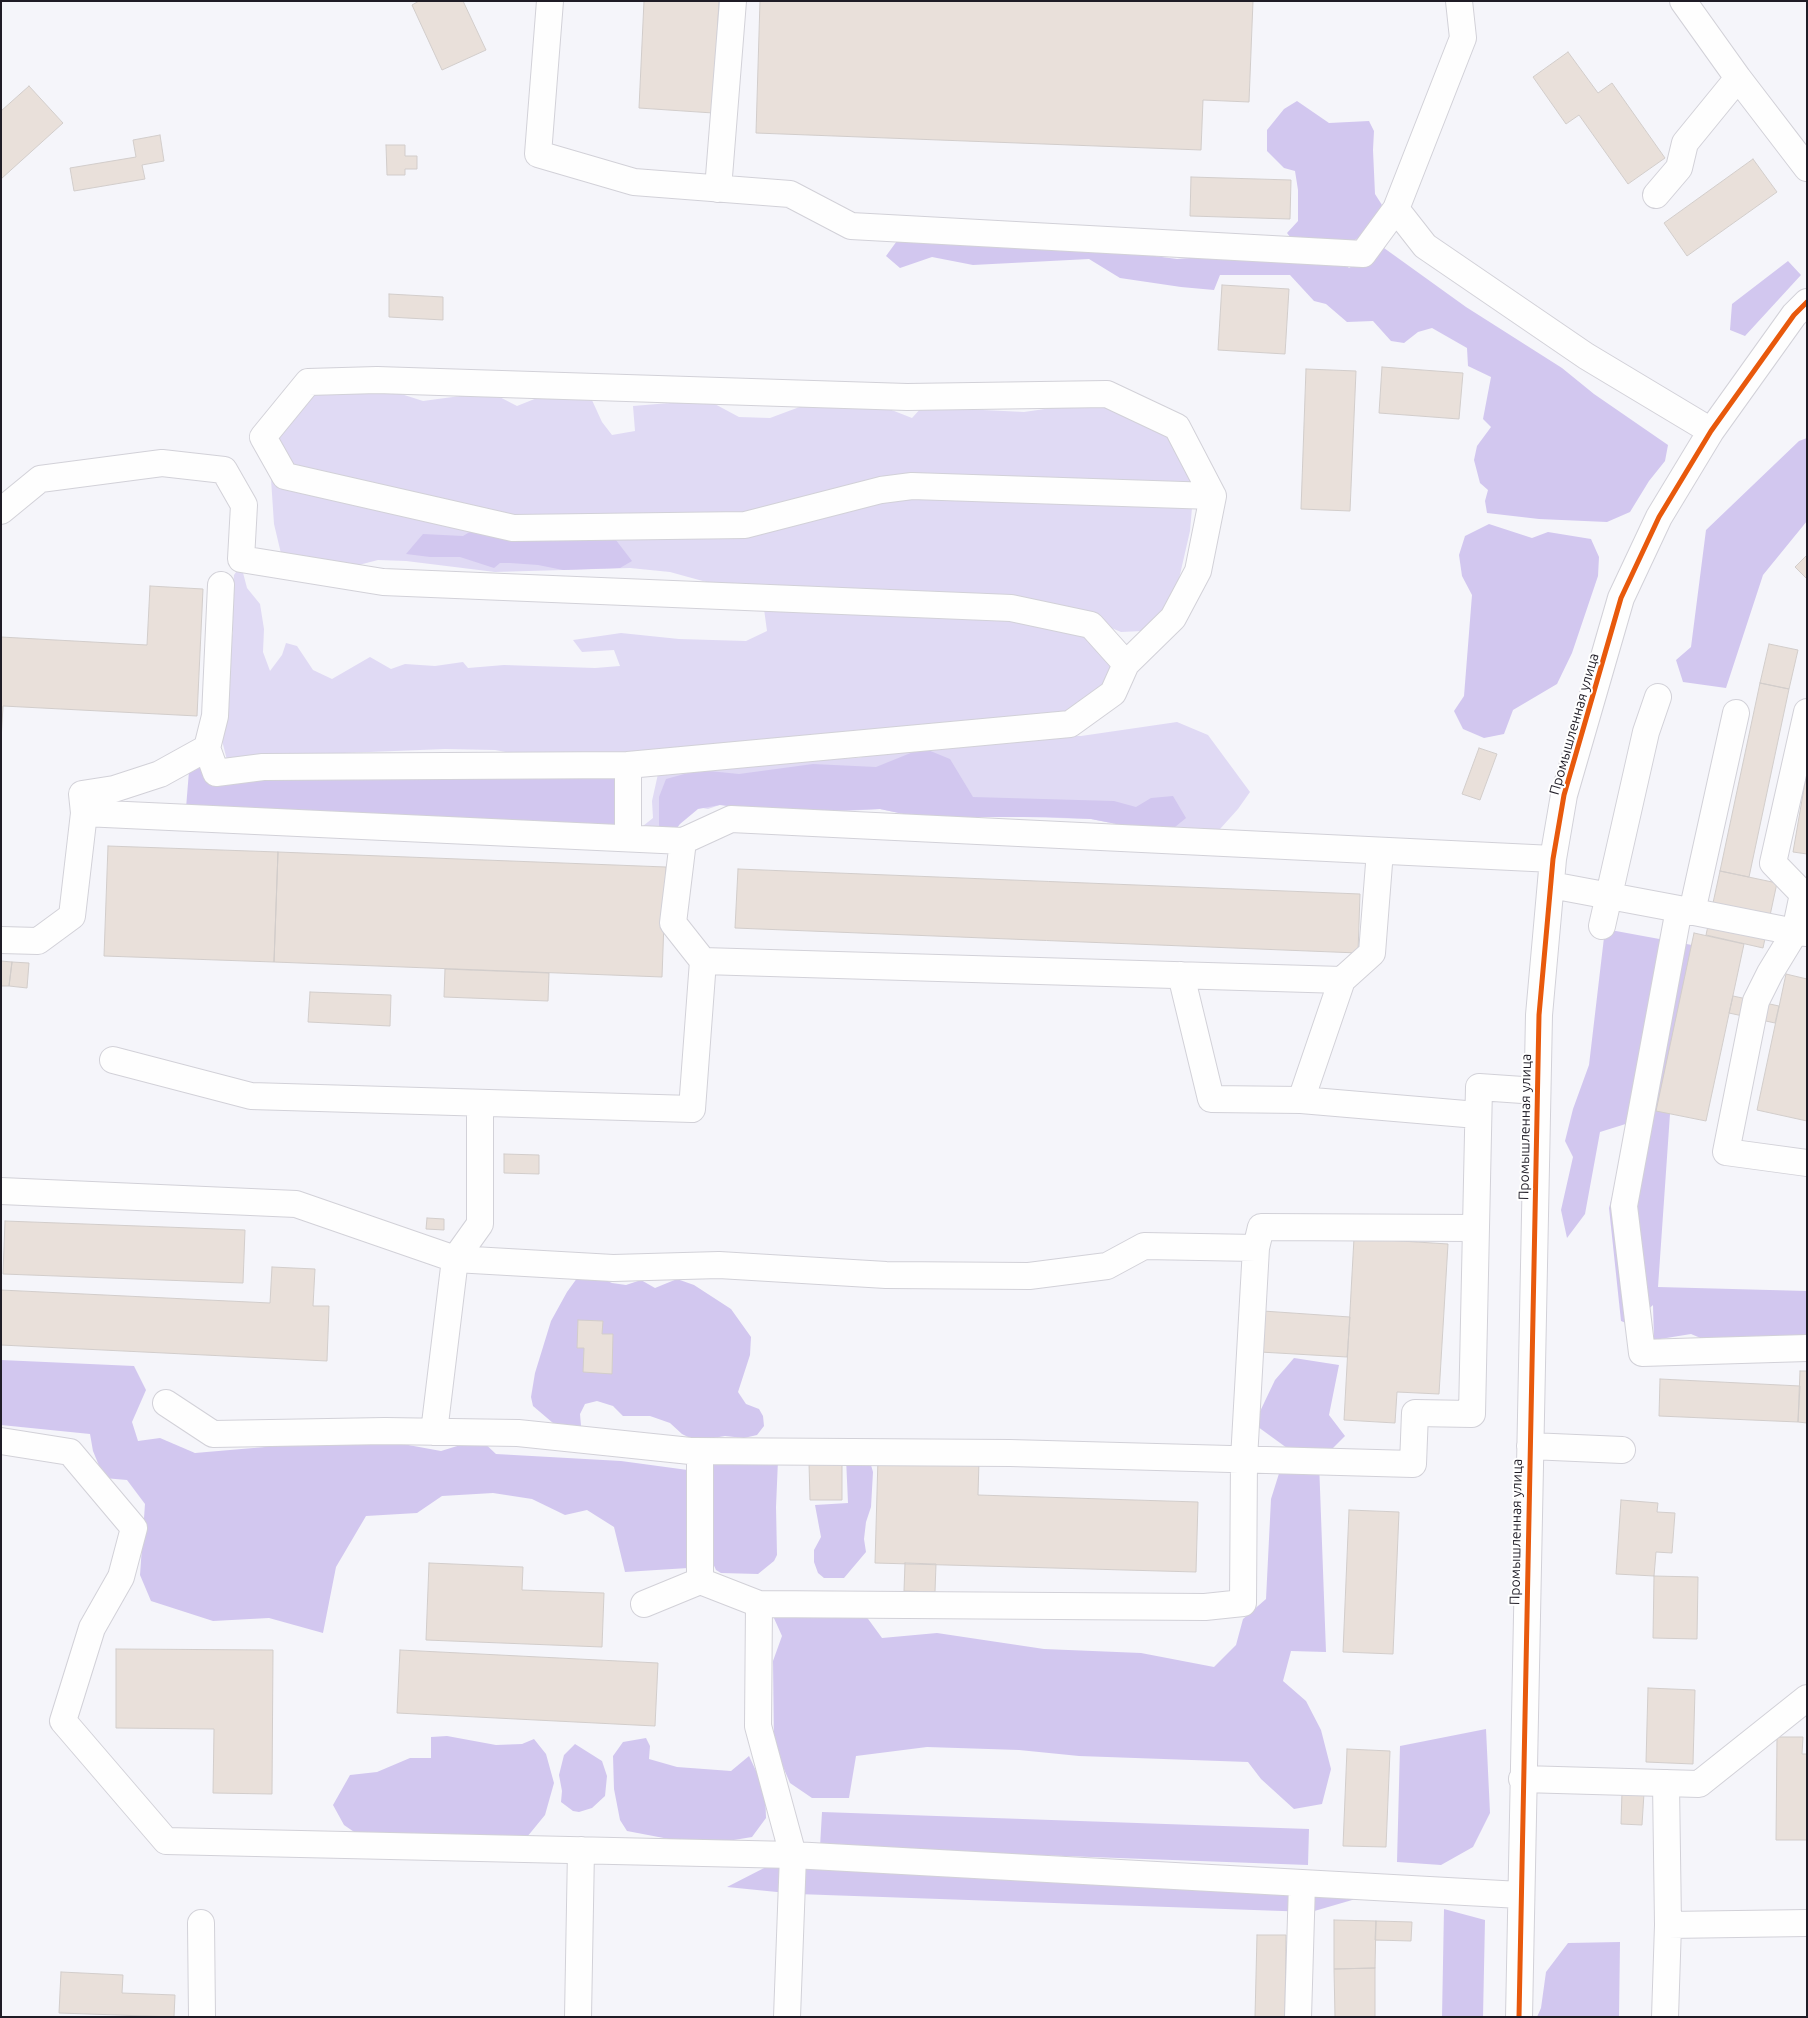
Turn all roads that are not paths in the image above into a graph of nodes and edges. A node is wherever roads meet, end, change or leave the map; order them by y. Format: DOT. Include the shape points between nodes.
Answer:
graph roads {
  1 [pos="550,1"];
  2 [pos="733,1"];
  3 [pos="1459,1"];
  4 [pos="1684,1"];
  5 [pos="1738,78"];
  6 [pos="1807,168"];
  7 [pos="718,188"];
  8 [pos="1656,195"];
  9 [pos="1396,209"];
  10 [pos="1807,302"];
  11 [pos="1711,431"];
  12 [pos="1213,496"];
  13 [pos="1,511"];
  14 [pos="220,585"];
  15 [pos="1126,664"];
  16 [pos="1658,697"];
  17 [pos="1807,712"];
  18 [pos="1736,713"];
  19 [pos="207,748"];
  20 [pos="628,765"];
  21 [pos="84,813"];
  22 [pos="628,838"];
  23 [pos="683,841"];
  24 [pos="1380,851"];
  25 [pos="1553,859"];
  26 [pos="1551,885"];
  27 [pos="1609,896"];
  28 [pos="1686,910"];
  29 [pos="1602,926"];
  30 [pos="1801,932"];
  31 [pos="1,940"];
  32 [pos="703,961"];
  33 [pos="1181,975"];
  34 [pos="1342,980"];
  35 [pos="113,1060"];
  36 [pos="1537,1091"];
  37 [pos="1301,1100"];
  38 [pos="480,1103"];
  39 [pos="1477,1115"];
  40 [pos="1807,1164"];
  41 [pos="1,1191"];
  42 [pos="1476,1228"];
  43 [pos="1256,1248"];
  44 [pos="455,1259"];
  45 [pos="1807,1348"];
  46 [pos="166,1403"];
  47 [pos="434,1432"];
  48 [pos="1,1441"];
  49 [pos="1530,1446"];
  50 [pos="1622,1450"];
  51 [pos="693,1451"];
  52 [pos="1244,1459"];
  53 [pos="700,1581"];
  54 [pos="644,1604"];
  55 [pos="760,1604"];
  56 [pos="1807,1698"];
  57 [pos="1522,1779"];
  58 [pos="1666,1784"];
  59 [pos="581,1850"];
  60 [pos="794,1855"];
  61 [pos="1302,1883"];
  62 [pos="1520,1895"];
  63 [pos="201,1923"];
  64 [pos="1807,1923"];
  65 [pos="1668,1925"];
  66 [pos="202,2017"];
  67 [pos="578,2017"];
  68 [pos="787,2017"];
  69 [pos="1298,2017"];
  70 [pos="1519,2017"];
  71 [pos="1665,2017"];
  1 -- 7 [label="street" via="538,154 634,182"];
  2 -- 7 [label="street"];
  3 -- 9 [label="street" via="1463,38"];
  4 -- 5 [label="street"];
  5 -- 6 [label="street"];
  5 -- 8 [label="street" via="1685,143 1679,168"];
  7 -- 9 [label="street" via="790,194 851,226 1364,254"];
  9 -- 11 [label="street" via="1425,246 1586,356"];
  10 -- 11 [label="street, Промышленная улица" via="1794,315"];
  11 -- 25 [label="street, Промышленная улица" via="1659,517 1621,598 1564,795"];
  12 -- 12 [label="street" via="912,486 881,490 745,525 513,528 285,476 263,437 308,382 377,380 907,397 1107,394 1177,427"];
  12 -- 15 [label="street" via="1198,571 1173,618"];
  13 -- 15 [label="street" via="40,479 162,463 224,470 244,505 241,559 384,582 1011,608 1091,625"];
  14 -- 19 [label="street" via="215,716"];
  15 -- 20 [label="street" via="1113,693 1070,724"];
  16 -- 27 [label="street" via="1646,732"];
  17 -- 30 [label="street" via="1773,862 1803,894"];
  18 -- 28 [label="street"];
  19 -- 20 [label="street" via="216,772 263,767"];
  19 -- 21 [label="street" via="160,774 114,789 82,794"];
  20 -- 22 [label="street"];
  21 -- 22 [label="street"];
  21 -- 31 [label="street" via="72,916 38,941"];
  22 -- 23 [label="street"];
  23 -- 24 [label="street" via="731,819"];
  23 -- 32 [label="street" via="673,923"];
  24 -- 25 [label="street"];
  24 -- 34 [label="street" via="1372,953"];
  25 -- 26 [label="street, Промышленная улица"];
  26 -- 27 [label="street"];
  26 -- 36 [label="street, Промышленная улица" via="1539,1015"];
  27 -- 28 [label="street"];
  27 -- 29 [label="street"];
  28 -- 30 [label="street"];
  28 -- 45 [label="street" via="1624,1206 1642,1353"];
  30 -- 40 [label="street" via="1756,1001 1726,1152"];
  32 -- 33 [label="street"];
  32 -- 38 [label="street" via="692,1109"];
  33 -- 34 [label="street"];
  33 -- 37 [label="street" via="1212,1099"];
  34 -- 37 [label="street"];
  35 -- 38 [label="street" via="251,1096"];
  36 -- 39 [label="street" via="1479,1087"];
  36 -- 49 [label="street, Промышленная улица"];
  37 -- 39 [label="street"];
  38 -- 44 [label="street" via="480,1224"];
  39 -- 42 [label="street"];
  41 -- 44 [label="street" via="296,1204"];
  42 -- 43 [label="street" via="1261,1227"];
  42 -- 52 [label="street" via="1472,1414 1415,1413 1413,1464"];
  43 -- 44 [label="street" via="1144,1246 1107,1266 1029,1276 886,1274 718,1265 613,1268"];
  43 -- 52 [label="street"];
  44 -- 47 [label="street"];
  46 -- 47 [label="street" via="213,1434"];
  47 -- 51 [label="street" via="518,1433"];
  48 -- 59 [label="street" via="70,1452 134,1528 121,1577 92,1628 63,1721 166,1841"];
  49 -- 50 [label="street"];
  49 -- 57 [label="street, Промышленная улица"];
  51 -- 52 [label="street" via="1010,1453"];
  51 -- 53 [label="street" via="700,1452"];
  52 -- 55 [label="street" via="1243,1603 1205,1607"];
  53 -- 54 [label="street"];
  53 -- 55 [label="street"];
  55 -- 60 [label="street" via="758,1726"];
  56 -- 58 [label="street" via="1699,1784"];
  57 -- 58 [label="street"];
  57 -- 62 [label="street, Промышленная улица"];
  58 -- 65 [label="street"];
  59 -- 60 [label="street"];
  59 -- 67 [label="street"];
  60 -- 61 [label="street"];
  60 -- 68 [label="street"];
  61 -- 62 [label="street"];
  61 -- 69 [label="street"];
  62 -- 70 [label="street, Промышленная улица"];
  63 -- 66 [label="street"];
  64 -- 65 [label="street"];
  65 -- 71 [label="street"];
}
